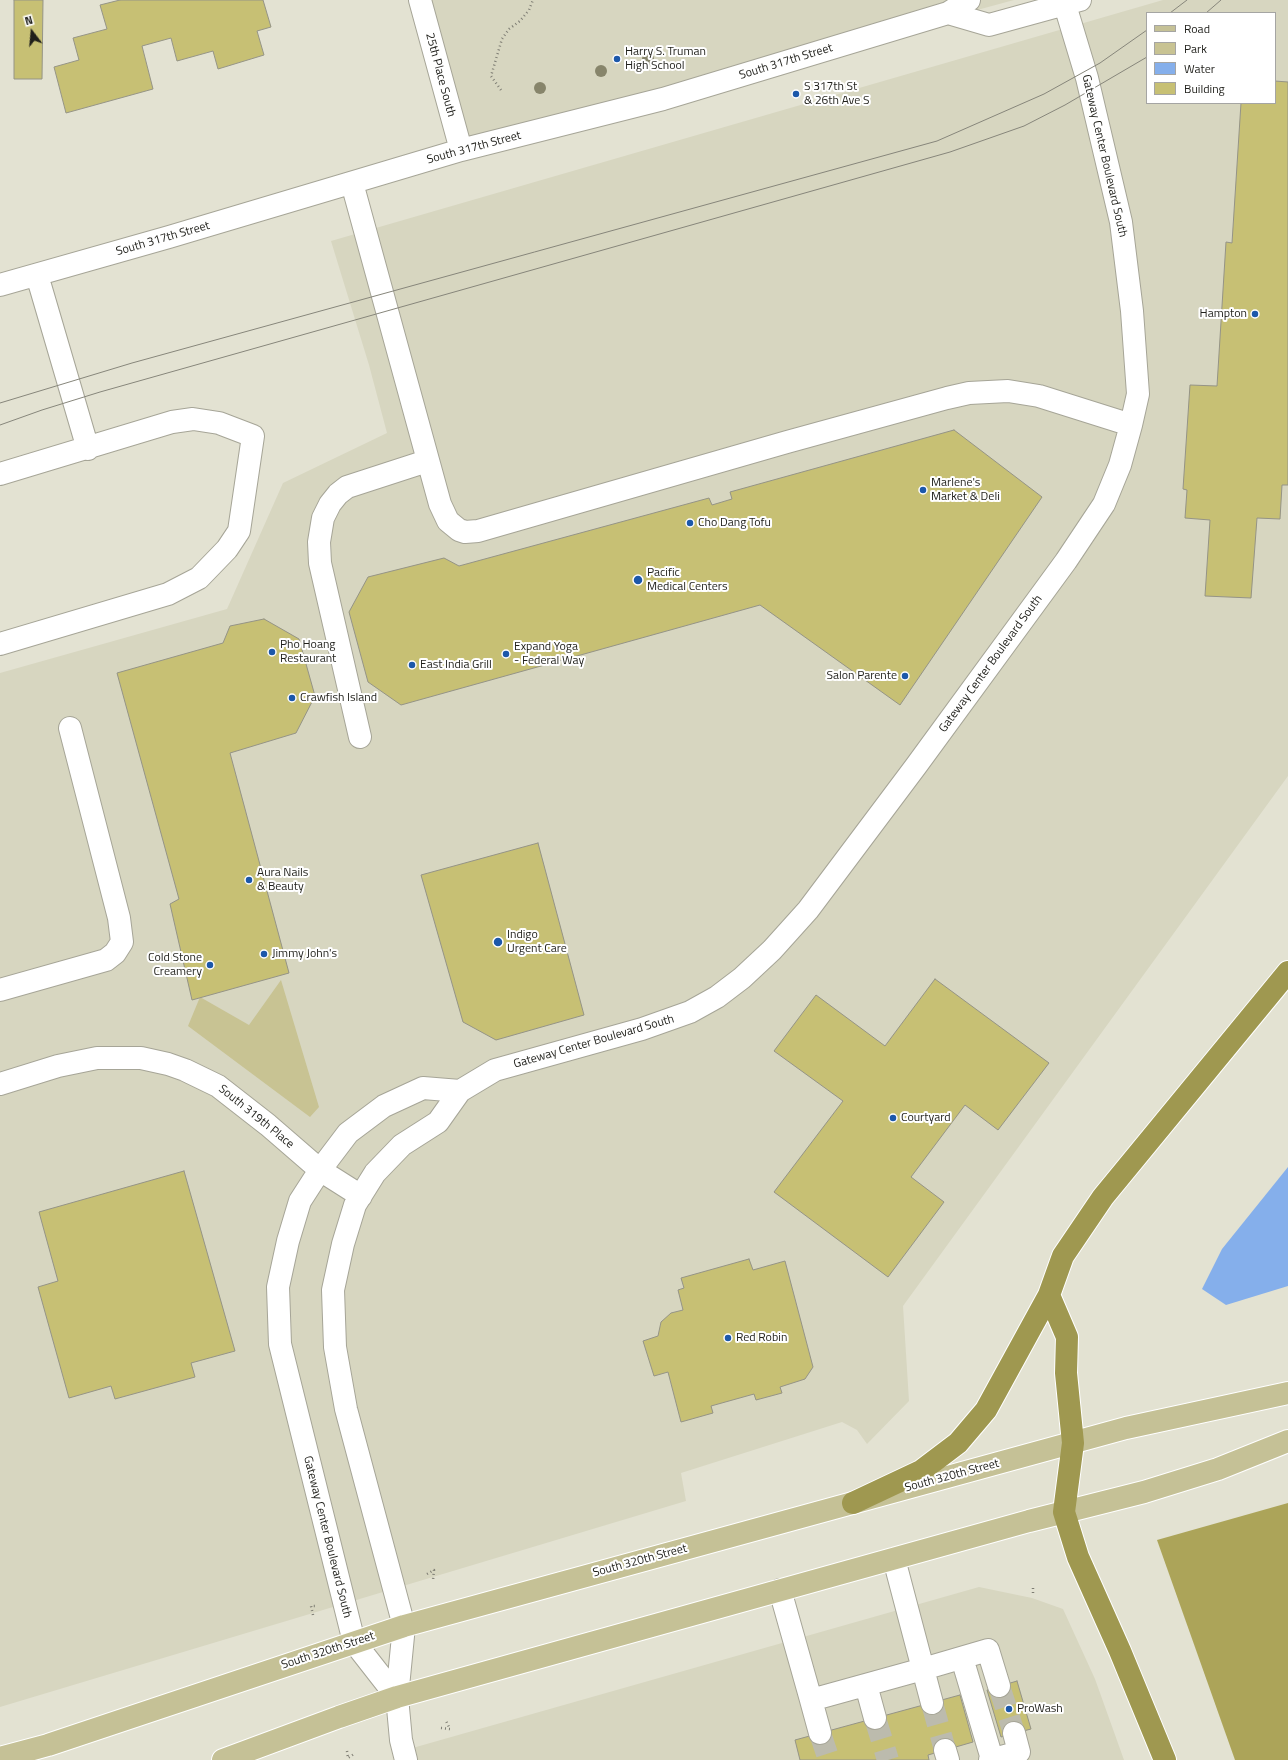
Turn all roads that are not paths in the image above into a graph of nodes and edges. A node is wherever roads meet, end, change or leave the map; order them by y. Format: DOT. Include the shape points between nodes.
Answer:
graph roads {
  1 [pos="420,0"];
  2 [pos="969,0"];
  3 [pos="1073,3"];
  4 [pos="948,13"];
  5 [pos="461,150"];
  6 [pos="352,183"];
  7 [pos="37,275"];
  8 [pos="0,285"];
  9 [pos="1131,425"];
  10 [pos="88,449"];
  11 [pos="427,461"];
  12 [pos="0,474"];
  13 [pos="0,644"];
  14 [pos="70,728"];
  15 [pos="360,737"];
  16 [pos="1288,972"];
  17 [pos="0,990"];
  18 [pos="0,1084"];
  19 [pos="460,1091"];
  20 [pos="320,1170"];
  21 [pos="361,1196"];
  22 [pos="1049,1295"];
  23 [pos="1288,1393"];
  24 [pos="1288,1441"];
  25 [pos="1073,1443"];
  26 [pos="853,1503"];
  27 [pos="1064,1512"];
  28 [pos="894,1559"];
  29 [pos="780,1590"];
  30 [pos="404,1626"];
  31 [pos="354,1642"];
  32 [pos="962,1658"];
  33 [pos="923,1669"];
  34 [pos="866,1685"];
  35 [pos="999,1686"];
  36 [pos="397,1697"];
  37 [pos="811,1700"];
  38 [pos="932,1703"];
  39 [pos="876,1718"];
  40 [pos="820,1733"];
  41 [pos="1014,1733"];
  42 [pos="0,1758"];
  43 [pos="222,1760"];
  44 [pos="406,1760"];
  45 [pos="991,1760"];
  46 [pos="1165,1760"];
  1 -- 5 [label="street, 25th Place South"];
  2 -- 4 [label="street, South 317th Street"];
  3 -- 4 [label="street" via="988,25"];
  3 -- 9 [label="street, Gateway Center Boulevard South" via="1087,78 1121,222 1132,311 1138,394"];
  4 -- 5 [label="street, South 317th Street" via="663,99"];
  5 -- 6 [label="street, South 317th Street"];
  6 -- 7 [label="street, South 317th Street"];
  6 -- 11 [label="street"];
  7 -- 8 [label="street, South 317th Street"];
  7 -- 10 [label="street"];
  9 -- 11 [label="street" via="1039,396 1008,391 969,393 471,531 459,530 448,521"];
  9 -- 19 [label="street, Gateway Center Boulevard South" via="1120,465 1104,504 1066,561 808,910 772,950 717,997 690,1012 642,1029 495,1070"];
  10 -- 12 [label="street"];
  10 -- 13 [label="street" via="172,422 193,419 219,423 253,436 239,531 227,549 199,578 168,594"];
  11 -- 15 [label="street" via="347,487 330,504 320,529 320,562"];
  14 -- 17 [label="street" via="119,918 122,942 115,954 101,962"];
  16 -- 22 [label="highway" via="1103,1197 1063,1256"];
  18 -- 20 [label="street, South 319th Place" via="58,1066 97,1058 141,1058 168,1064 213,1083 235,1098"];
  19 -- 20 [label="street, Gateway Center Boulevard South" via="423,1088 384,1106 348,1133"];
  19 -- 21 [label="street, Gateway Center Boulevard South" via="438,1122 402,1145 374,1173"];
  20 -- 21 [label="street, South 319th Place"];
  20 -- 31 [label="street, Gateway Center Boulevard South" via="300,1201 283,1264 278,1286 280,1344"];
  21 -- 30 [label="street, Gateway Center Boulevard South" via="355,1205 343,1244 333,1290 335,1347 346,1409"];
  22 -- 25 [label="highway" via="1067,1337 1066,1373"];
  22 -- 26 [label="highway" via="986,1410 958,1443 922,1471"];
  23 -- 25 [label="main road, South 320th Street" via="1126,1428"];
  24 -- 27 [label="main road" via="1218,1469 1144,1492"];
  25 -- 26 [label="main road, South 320th Street"];
  25 -- 27 [label="highway"];
  26 -- 30 [label="main road, South 320th Street"];
  27 -- 28 [label="main road"];
  27 -- 46 [label="highway" via="1078,1557"];
  28 -- 29 [label="main road"];
  28 -- 33 [label="street"];
  29 -- 36 [label="main road"];
  29 -- 37 [label="street"];
  30 -- 31 [label="main road, South 320th Street"];
  30 -- 36 [label="street, Gateway Center Boulevard South"];
  31 -- 36 [label="street, Gateway Center Boulevard South"];
  31 -- 42 [label="main road, South 320th Street" via="48,1745"];
  32 -- 33 [label="street"];
  32 -- 35 [label="street" via="988,1650"];
  32 -- 45 [label="street"];
  33 -- 34 [label="street"];
  33 -- 38 [label="street"];
  34 -- 37 [label="street"];
  34 -- 39 [label="street"];
  36 -- 43 [label="main road"];
  36 -- 44 [label="street" via="401,1740"];
  37 -- 40 [label="street"];
  41 -- 45 [label="street" via="1019,1752"];
}
